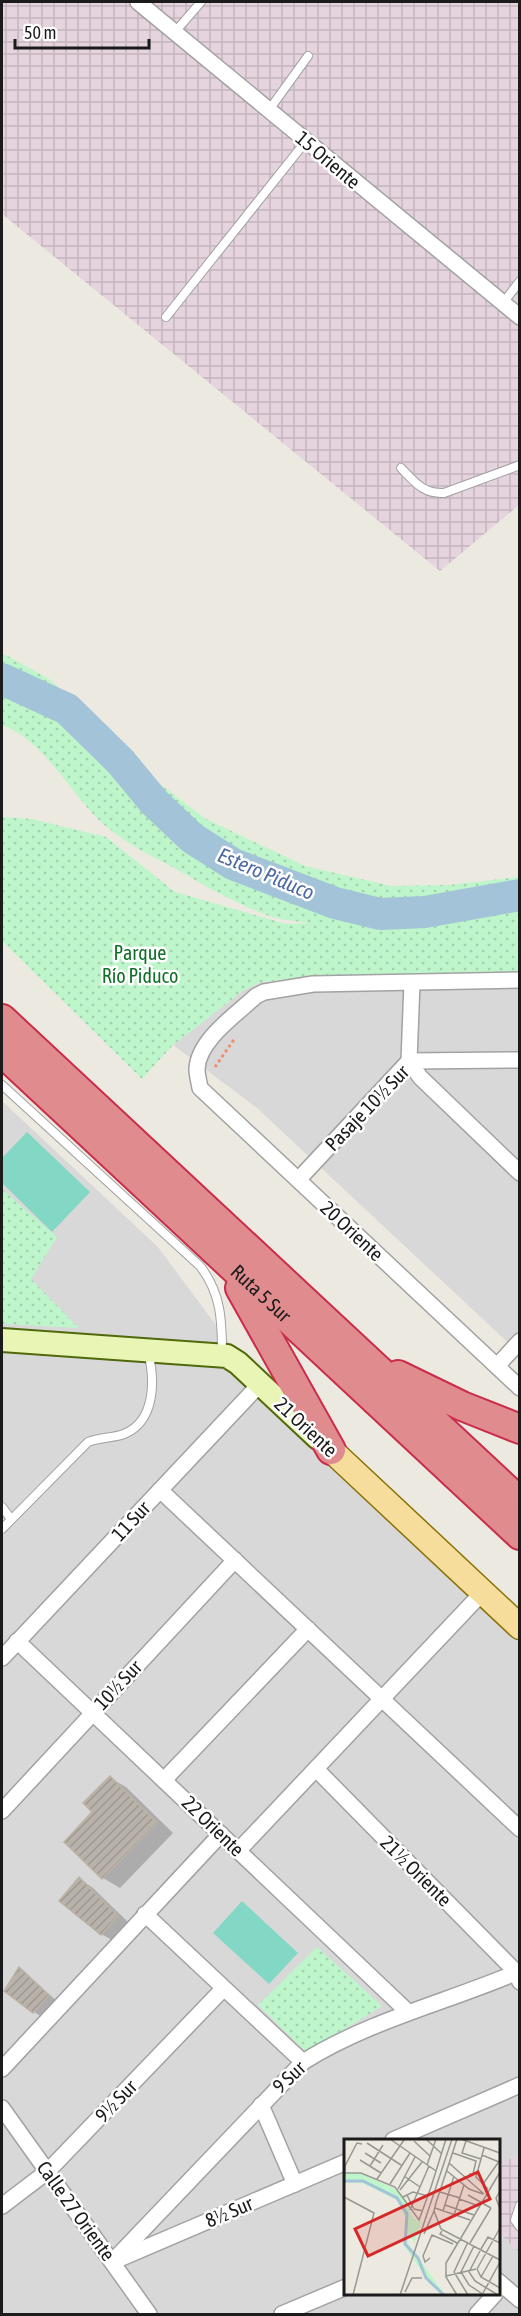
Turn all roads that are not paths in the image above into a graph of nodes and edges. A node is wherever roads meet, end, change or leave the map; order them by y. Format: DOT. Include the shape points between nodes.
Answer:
graph roads {
  1 [pos="138,2"];
  2 [pos="201,2"];
  3 [pos="175,32"];
  4 [pos="308,56"];
  5 [pos="269,110"];
  6 [pos="306,141"];
  7 [pos="519,281"];
  8 [pos="503,303"];
  9 [pos="166,317"];
  10 [pos="519,317"];
  11 [pos="519,465"];
  12 [pos="401,468"];
  13 [pos="519,980"];
  14 [pos="412,983"];
  15 [pos="2,1019"];
  16 [pos="2,1052"];
  17 [pos="519,1060"];
  18 [pos="409,1061"];
  19 [pos="2,1085"];
  20 [pos="519,1173"];
  21 [pos="298,1180"];
  22 [pos="215,1252"];
  23 [pos="2,1340"];
  24 [pos="519,1341"];
  25 [pos="147,1349"];
  26 [pos="222,1355"];
  27 [pos="362,1355"];
  28 [pos="497,1366"];
  29 [pos="260,1384"];
  30 [pos="519,1388"];
  31 [pos="519,1429"];
  32 [pos="331,1450"];
  33 [pos="160,1490"];
  34 [pos="519,1502"];
  35 [pos="2,1506"];
  36 [pos="11,1519"];
  37 [pos="2,1529"];
  38 [pos="519,1535"];
  39 [pos="235,1560"];
  40 [pos="482,1593"];
  41 [pos="519,1627"];
  42 [pos="308,1629"];
  43 [pos="17,1641"];
  44 [pos="2,1658"];
  45 [pos="382,1699"];
  46 [pos="93,1713"];
  47 [pos="316,1769"];
  48 [pos="164,1780"];
  49 [pos="2,1811"];
  50 [pos="519,1829"];
  51 [pos="220,1834"];
  52 [pos="238,1851"];
  53 [pos="146,1914"];
  54 [pos="518,1975"];
  55 [pos="223,1989"];
  56 [pos="408,2012"];
  57 [pos="303,2062"];
  58 [pos="2,2069"];
  59 [pos="519,2085"];
  60 [pos="261,2105"];
  61 [pos="2,2108"];
  62 [pos="395,2139"];
  63 [pos="344,2162"];
  64 [pos="48,2171"];
  65 [pos="295,2184"];
  66 [pos="519,2205"];
  67 [pos="2,2206"];
  68 [pos="519,2226"];
  69 [pos="113,2262"];
  70 [pos="344,2287"];
  71 [pos="500,2288"];
  72 [pos="492,2295"];
  73 [pos="519,2300"];
  74 [pos="149,2314"];
  75 [pos="282,2314"];
  76 [pos="477,2314"];
  1 -- 3 [label="street, 15 Oriente"];
  2 -- 3 [label="lane"];
  3 -- 5 [label="street, 15 Oriente"];
  4 -- 5 [label="lane"];
  5 -- 6 [label="street, 15 Oriente"];
  6 -- 8 [label="street, 15 Oriente"];
  6 -- 9 [label="lane"];
  7 -- 8 [label="lane"];
  8 -- 10 [label="street, 15 Oriente"];
  11 -- 12 [label="lane" via="444,493 424,490"];
  13 -- 14 [label="street"];
  14 -- 18 [label="street"];
  14 -- 21 [label="street, 20 Oriente" via="313,984 264,992 201,1053 197,1068 200,1088"];
  15 -- 27 [label="highway, Ruta 5 Sur"];
  16 -- 22 [label="highway, Ruta 5 Sur"];
  17 -- 18 [label="street, Pasaje 10½ Sur"];
  18 -- 20 [label="street" via="420,1077"];
  18 -- 21 [label="street, Pasaje 10½ Sur"];
  19 -- 26 [label="lane" via="200,1266 219,1300"];
  21 -- 28 [label="street, 20 Oriente"];
  22 -- 32 [label="highway" via="255,1311"];
  22 -- 38 [label="highway, Ruta 5 Sur"];
  23 -- 25 [label="street, 21 Oriente"];
  24 -- 28 [label="street"];
  25 -- 26 [label="street, 21 Oriente"];
  25 -- 36 [label="lane" via="153,1370 152,1398 140,1423 124,1434 88,1442"];
  26 -- 29 [label="street, 21 Oriente" via="238,1363"];
  27 -- 31 [label="highway" via="438,1395"];
  27 -- 34 [label="highway, Ruta 5 Sur"];
  28 -- 30 [label="street, 20 Oriente"];
  29 -- 32 [label="street, 21 Oriente"];
  29 -- 33 [label="street, 11 Sur"];
  32 -- 40 [label="main road, 21 Oriente"];
  33 -- 39 [label="street"];
  33 -- 43 [label="street, 11 Sur"];
  35 -- 36 [label="lane"];
  36 -- 37 [label="lane"];
  39 -- 42 [label="street"];
  39 -- 46 [label="street, 10½ Sur"];
  40 -- 41 [label="main road, 21 Oriente"];
  40 -- 45 [label="street"];
  42 -- 45 [label="street"];
  42 -- 48 [label="street"];
  43 -- 44 [label="street, 11 Sur"];
  43 -- 46 [label="street, 22 Oriente"];
  45 -- 47 [label="street"];
  45 -- 50 [label="street"];
  46 -- 48 [label="street, 22 Oriente"];
  46 -- 49 [label="street, 10½ Sur"];
  47 -- 52 [label="street"];
  47 -- 54 [label="street, 21½ Oriente"];
  48 -- 51 [label="street, 22 Oriente"];
  51 -- 52 [label="street, 22 Oriente"];
  51 -- 53 [label="street"];
  52 -- 56 [label="street, 22 Oriente"];
  53 -- 55 [label="street"];
  53 -- 58 [label="street"];
  54 -- 56 [label="street, 9 Sur"];
  55 -- 57 [label="street"];
  55 -- 64 [label="street, 9½ Sur"];
  56 -- 57 [label="street, 9 Sur"];
  57 -- 60 [label="street, 9 Sur"];
  59 -- 62 [label="street"];
  60 -- 65 [label="street"];
  60 -- 69 [label="street, 9 Sur"];
  61 -- 64 [label="street, Calle 27 Oriente"];
  63 -- 65 [label="street, 8½ Sur"];
  64 -- 67 [label="street, 9½ Sur"];
  64 -- 69 [label="street, Calle 27 Oriente"];
  65 -- 69 [label="street, 8½ Sur"];
  66 -- 68 [label="lane" via="515,2220"];
  69 -- 74 [label="street, Calle 27 Oriente"];
  70 -- 75 [label="street"];
  71 -- 73 [label="street"];
  72 -- 76 [label="street"];
}
